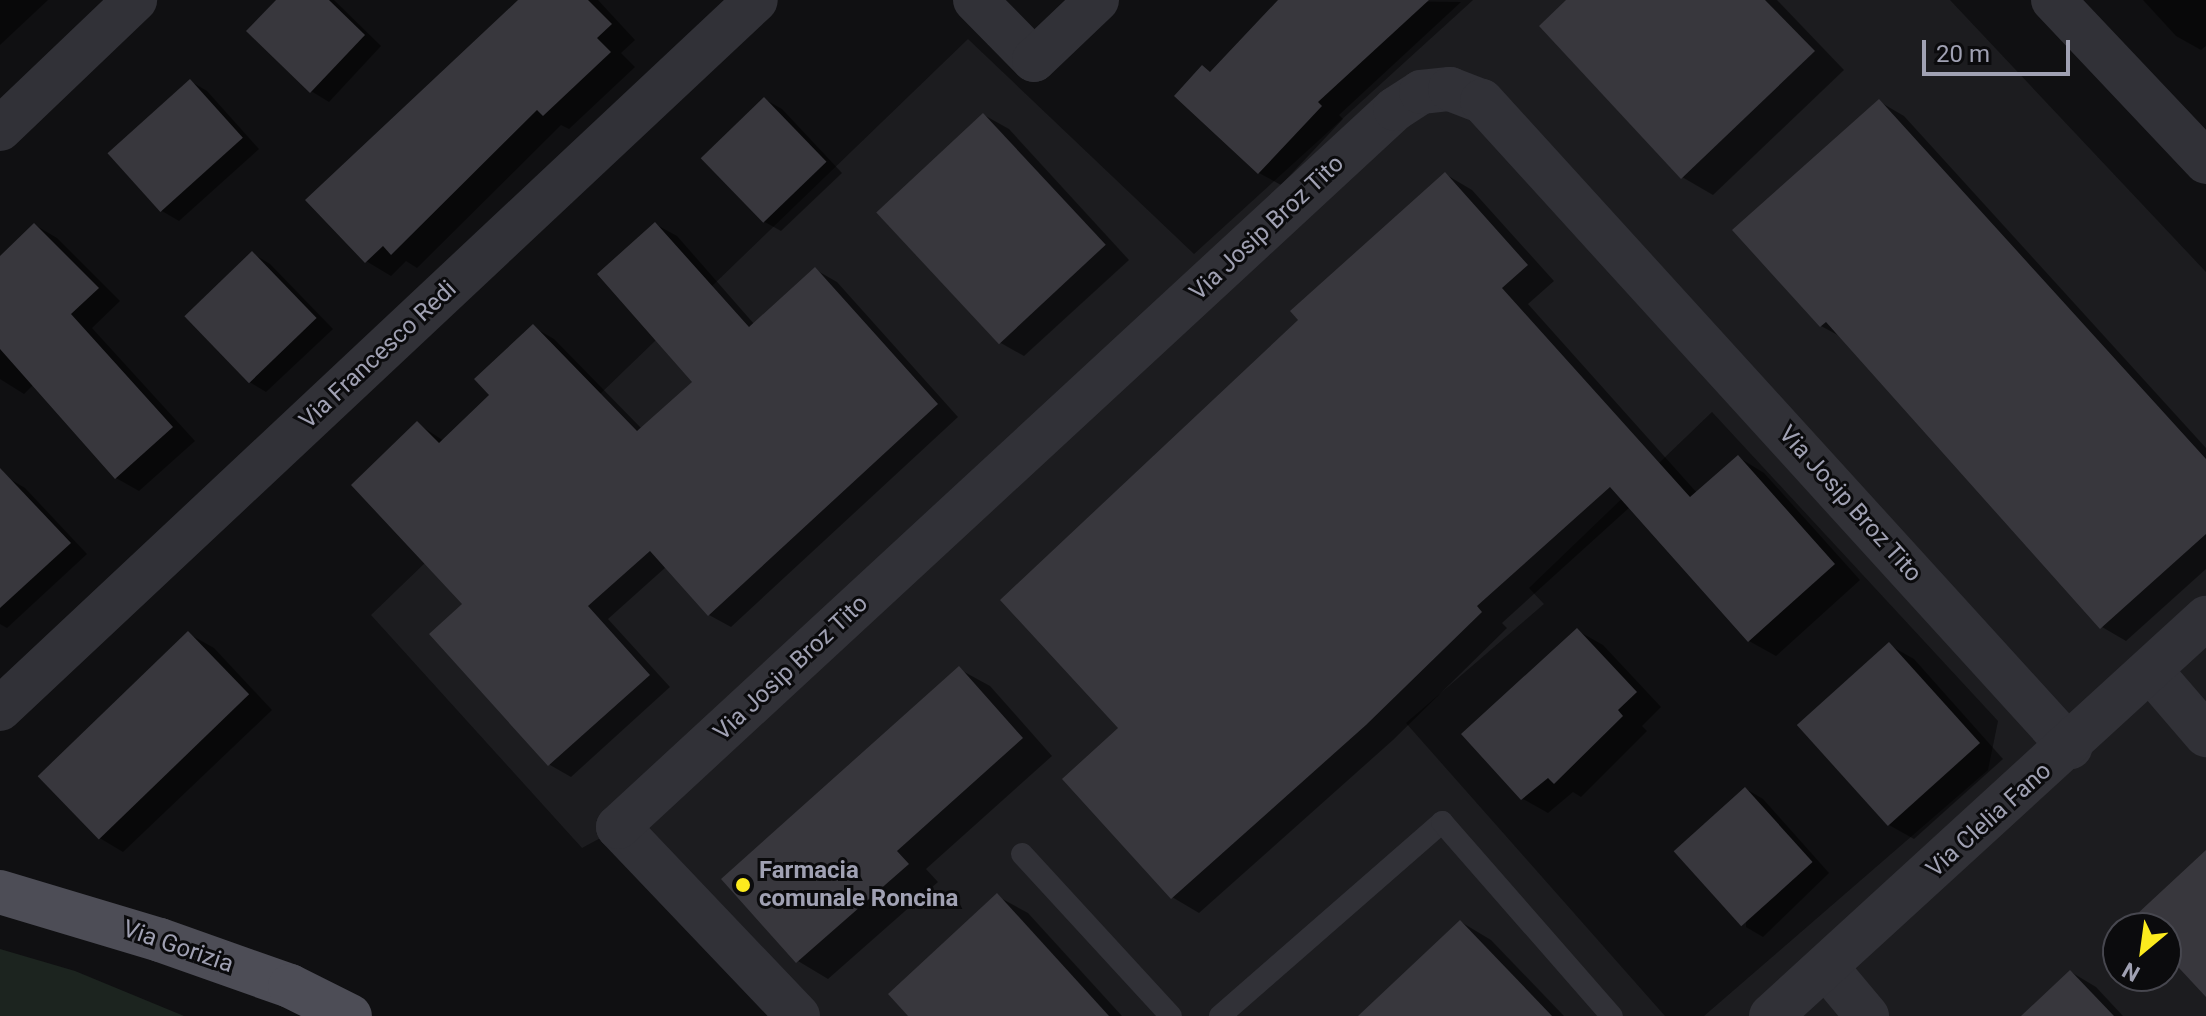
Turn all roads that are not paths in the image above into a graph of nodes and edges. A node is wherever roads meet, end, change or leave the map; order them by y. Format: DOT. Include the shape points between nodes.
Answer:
graph roads {
  1 [pos="135,0"];
  2 [pos="756,0"];
  3 [pos="975,0"];
  4 [pos="1097,0"];
  5 [pos="2053,0"];
  6 [pos="0,129"];
  7 [pos="2206,162"];
  8 [pos="2206,618"];
  9 [pos="2150,670"];
  10 [pos="0,709"];
  11 [pos="2206,735"];
  12 [pos="2070,747"];
  13 [pos="1022,854"];
  14 [pos="0,892"];
  15 [pos="1826,967"];
  16 [pos="350,1016"];
  17 [pos="798,1016"];
  18 [pos="1171,1016"];
  19 [pos="1220,1016"];
  20 [pos="1612,1016"];
  21 [pos="1771,1016"];
  22 [pos="1867,1016"];
  1 -- 6 [label="street"];
  2 -- 10 [label="street, Via Francesco Redi"];
  3 -- 4 [label="street" via="1034,60"];
  5 -- 7 [label="street"];
  8 -- 9 [label="street, Via Clelia Fano"];
  9 -- 11 [label="street"];
  9 -- 12 [label="street, Via Clelia Fano"];
  12 -- 15 [label="street, Via Clelia Fano"];
  12 -- 17 [label="street, Via Josip Broz Tito" via="1491,109 1450,89 1421,92 1395,109 618,827"];
  13 -- 18 [label="lane"];
  14 -- 16 [label="main road, Via Gorizia" via="175,945 290,986"];
  15 -- 21 [label="street, Via Clelia Fano"];
  15 -- 22 [label="street"];
  19 -- 20 [label="lane" via="1442,822"];
}
